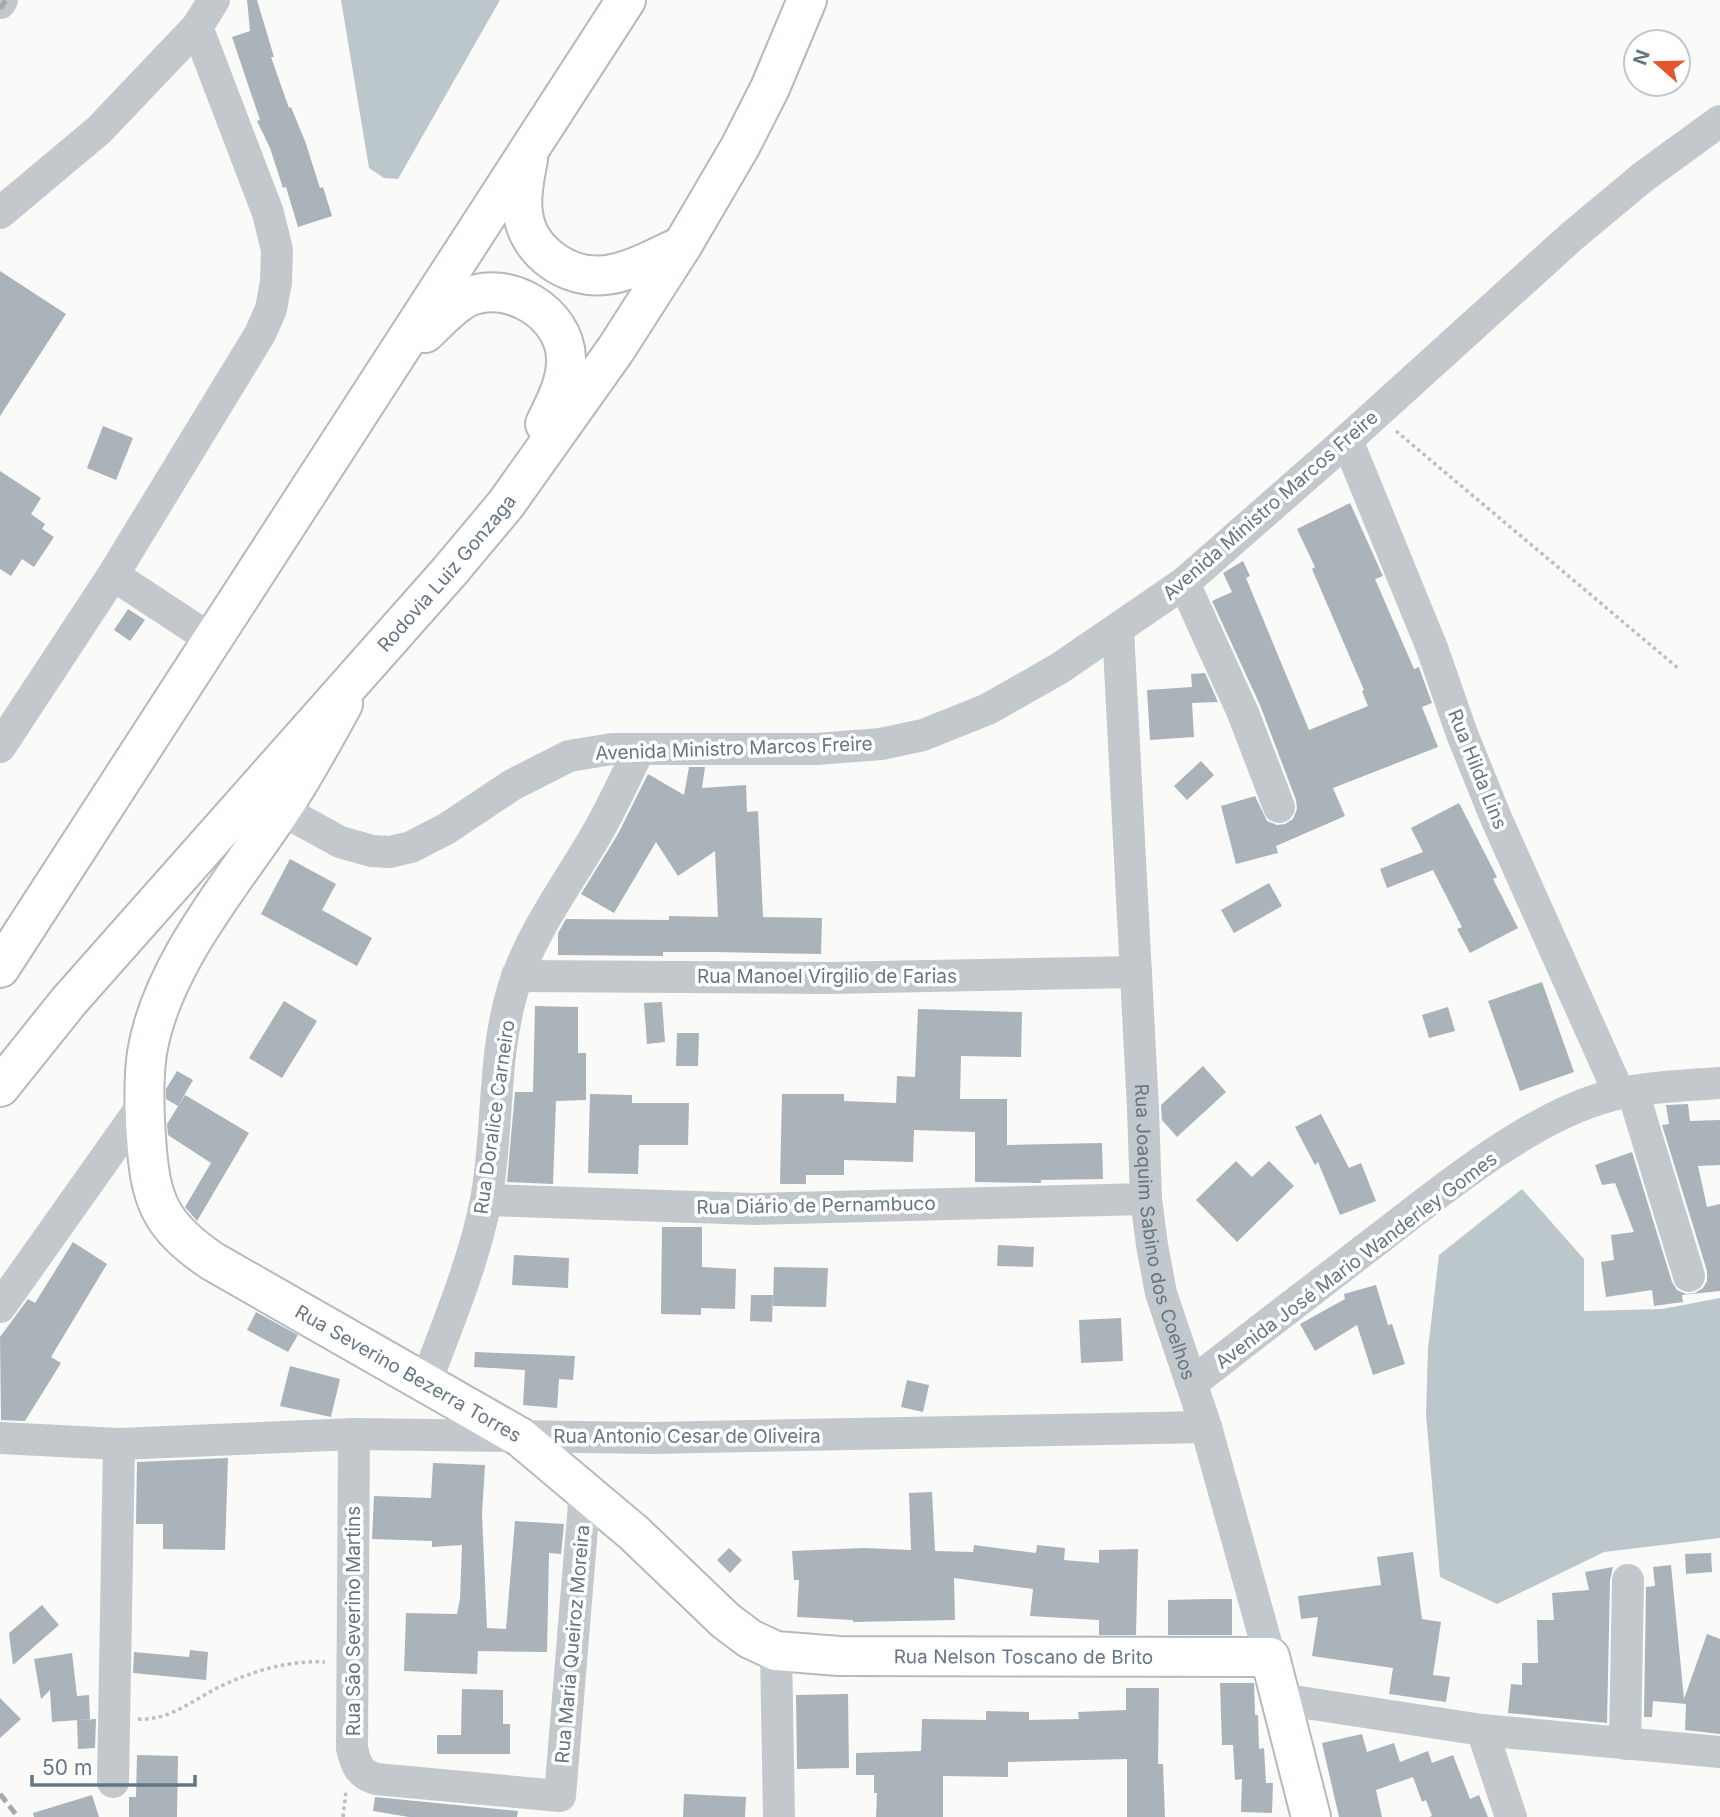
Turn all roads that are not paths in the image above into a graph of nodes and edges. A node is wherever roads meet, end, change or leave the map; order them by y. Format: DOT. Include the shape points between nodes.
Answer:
graph roads {
  1 [pos="214,0"];
  2 [pos="626,0"];
  3 [pos="807,0"];
  4 [pos="197,26"];
  5 [pos="1720,121"];
  6 [pos="529,150"];
  7 [pos="0,214"];
  8 [pos="682,246"];
  9 [pos="386,370"];
  10 [pos="1347,440"];
  11 [pos="506,504"];
  12 [pos="113,575"];
  13 [pos="1184,583"];
  14 [pos="1118,629"];
  15 [pos="212,640"];
  16 [pos="362,671"];
  17 [pos="0,747"];
  18 [pos="639,750"];
  19 [pos="1279,807"];
  20 [pos="282,810"];
  21 [pos="174,883"];
  22 [pos="219,902"];
  23 [pos="0,968"];
  24 [pos="1136,972"];
  25 [pos="517,976"];
  26 [pos="1720,1083"];
  27 [pos="0,1087"];
  28 [pos="1626,1092"];
  29 [pos="143,1105"];
  30 [pos="1146,1199"];
  31 [pos="486,1200"];
  32 [pos="1689,1276"];
  33 [pos="0,1307"];
  34 [pos="426,1382"];
  35 [pos="1192,1383"];
  36 [pos="1206,1427"];
  37 [pos="354,1434"];
  38 [pos="520,1437"];
  39 [pos="0,1438"];
  40 [pos="119,1444"];
  41 [pos="585,1491"];
  42 [pos="1628,1580"];
  43 [pos="776,1651"];
  44 [pos="1270,1657"];
  45 [pos="1280,1699"];
  46 [pos="1482,1730"];
  47 [pos="1625,1745"];
  48 [pos="1720,1752"];
  49 [pos="113,1782"];
  50 [pos="560,1796"];
  51 [pos="779,1817"];
  52 [pos="1311,1817"];
  53 [pos="1511,1817"];
  1 -- 4 [label="street"];
  2 -- 6 [label="main road"];
  3 -- 8 [label="main road, Rodovia Luiz Gonzaga" via="764,100"];
  4 -- 7 [label="street" via="99,130"];
  4 -- 12 [label="street" via="268,213 277,250 276,282 260,334"];
  5 -- 10 [label="street, Avenida Ministro Marcos Freire" via="1571,237"];
  6 -- 8 [label="main road" via="523,215 528,233 557,263 582,273 609,275"];
  6 -- 9 [label="main road"];
  8 -- 11 [label="main road, Rodovia Luiz Gonzaga" via="616,349"];
  9 -- 11 [label="main road" via="467,298 511,296 549,317 566,354 563,384"];
  9 -- 15 [label="main road"];
  10 -- 13 [label="street, Avenida Ministro Marcos Freire"];
  10 -- 28 [label="street, Rua Hilda Lins" via="1496,818"];
  11 -- 16 [label="main road, Rodovia Luiz Gonzaga"];
  12 -- 15 [label="street"];
  12 -- 17 [label="street"];
  13 -- 14 [label="street, Avenida Ministro Marcos Freire"];
  13 -- 19 [label="street" via="1243,713"];
  14 -- 18 [label="street, Avenida Ministro Marcos Freire" via="988,709 923,735 816,749"];
  14 -- 24 [label="street, Rua Joaquim Sabino dos Coelhos"];
  15 -- 23 [label="main road"];
  16 -- 20 [label="main road, Rua Severino Bezerra Torres"];
  16 -- 21 [label="main road, Rodovia Luiz Gonzaga"];
  18 -- 20 [label="street, Avenida Ministro Marcos Freire" via="569,756 512,785 446,829 390,852 340,842"];
  18 -- 25 [label="street, Rua Doralice Carneiro"];
  20 -- 22 [label="main road, Rua Severino Bezerra Torres"];
  21 -- 22 [label="main road" via="203,884"];
  21 -- 27 [label="main road, Rodovia Luiz Gonzaga"];
  22 -- 29 [label="main road, Rua Severino Bezerra Torres" via="165,992 147,1054"];
  24 -- 25 [label="street, Rua Manoel Virgilio de Farias" via="828,978"];
  24 -- 30 [label="street, Rua Joaquim Sabino dos Coelhos"];
  25 -- 31 [label="street, Rua Doralice Carneiro" via="498,1068"];
  26 -- 28 [label="street, Avenida José Mario Wanderley Gomes"];
  28 -- 32 [label="street, Rua Hilda Lins"];
  28 -- 35 [label="street, Avenida José Mario Wanderley Gomes" via="1550,1120 1458,1179"];
  29 -- 33 [label="street"];
  29 -- 34 [label="main road, Rua Severino Bezerra Torres" via="152,1187 174,1231 212,1261"];
  30 -- 31 [label="street, Rua Diário de Pernambuco" via="755,1209"];
  30 -- 35 [label="street, Rua Joaquim Sabino dos Coelhos" via="1161,1293"];
  31 -- 34 [label="street, Rua Doralice Carneiro"];
  34 -- 38 [label="main road, Rua Severino Bezerra Torres"];
  35 -- 36 [label="street, Rua Joaquim Sabino dos Coelhos"];
  36 -- 38 [label="street, Rua Antonio Cesar de Oliveira"];
  36 -- 44 [label="street, Rua Joaquim Sabino dos Coelhos"];
  37 -- 38 [label="street, Rua Antonio Cesar de Oliveira"];
  37 -- 40 [label="street, Rua Antonio Cesar de Oliveira"];
  37 -- 50 [label="street, Rua São Severino Martins" via="352,1748 357,1766 363,1774 385,1780"];
  38 -- 41 [label="main road, Rua Severino Bezerra Torres"];
  39 -- 40 [label="street, Rua Antonio Cesar de Oliveira"];
  40 -- 49 [label="street"];
  41 -- 43 [label="main road, Rua Severino Bezerra Torres" via="726,1621"];
  41 -- 50 [label="street, Rua Maria Queiroz Moreira"];
  42 -- 47 [label="street"];
  43 -- 44 [label="main road, Rua Nelson Toscano de Brito" via="839,1656"];
  43 -- 51 [label="street"];
  44 -- 45 [label="main road, Rua Joaquim Sabino dos Coelhos"];
  45 -- 46 [label="street"];
  45 -- 52 [label="main road, Rua Joaquim Sabino dos Coelhos"];
  46 -- 47 [label="street"];
  46 -- 53 [label="street"];
  47 -- 48 [label="street"];
}
